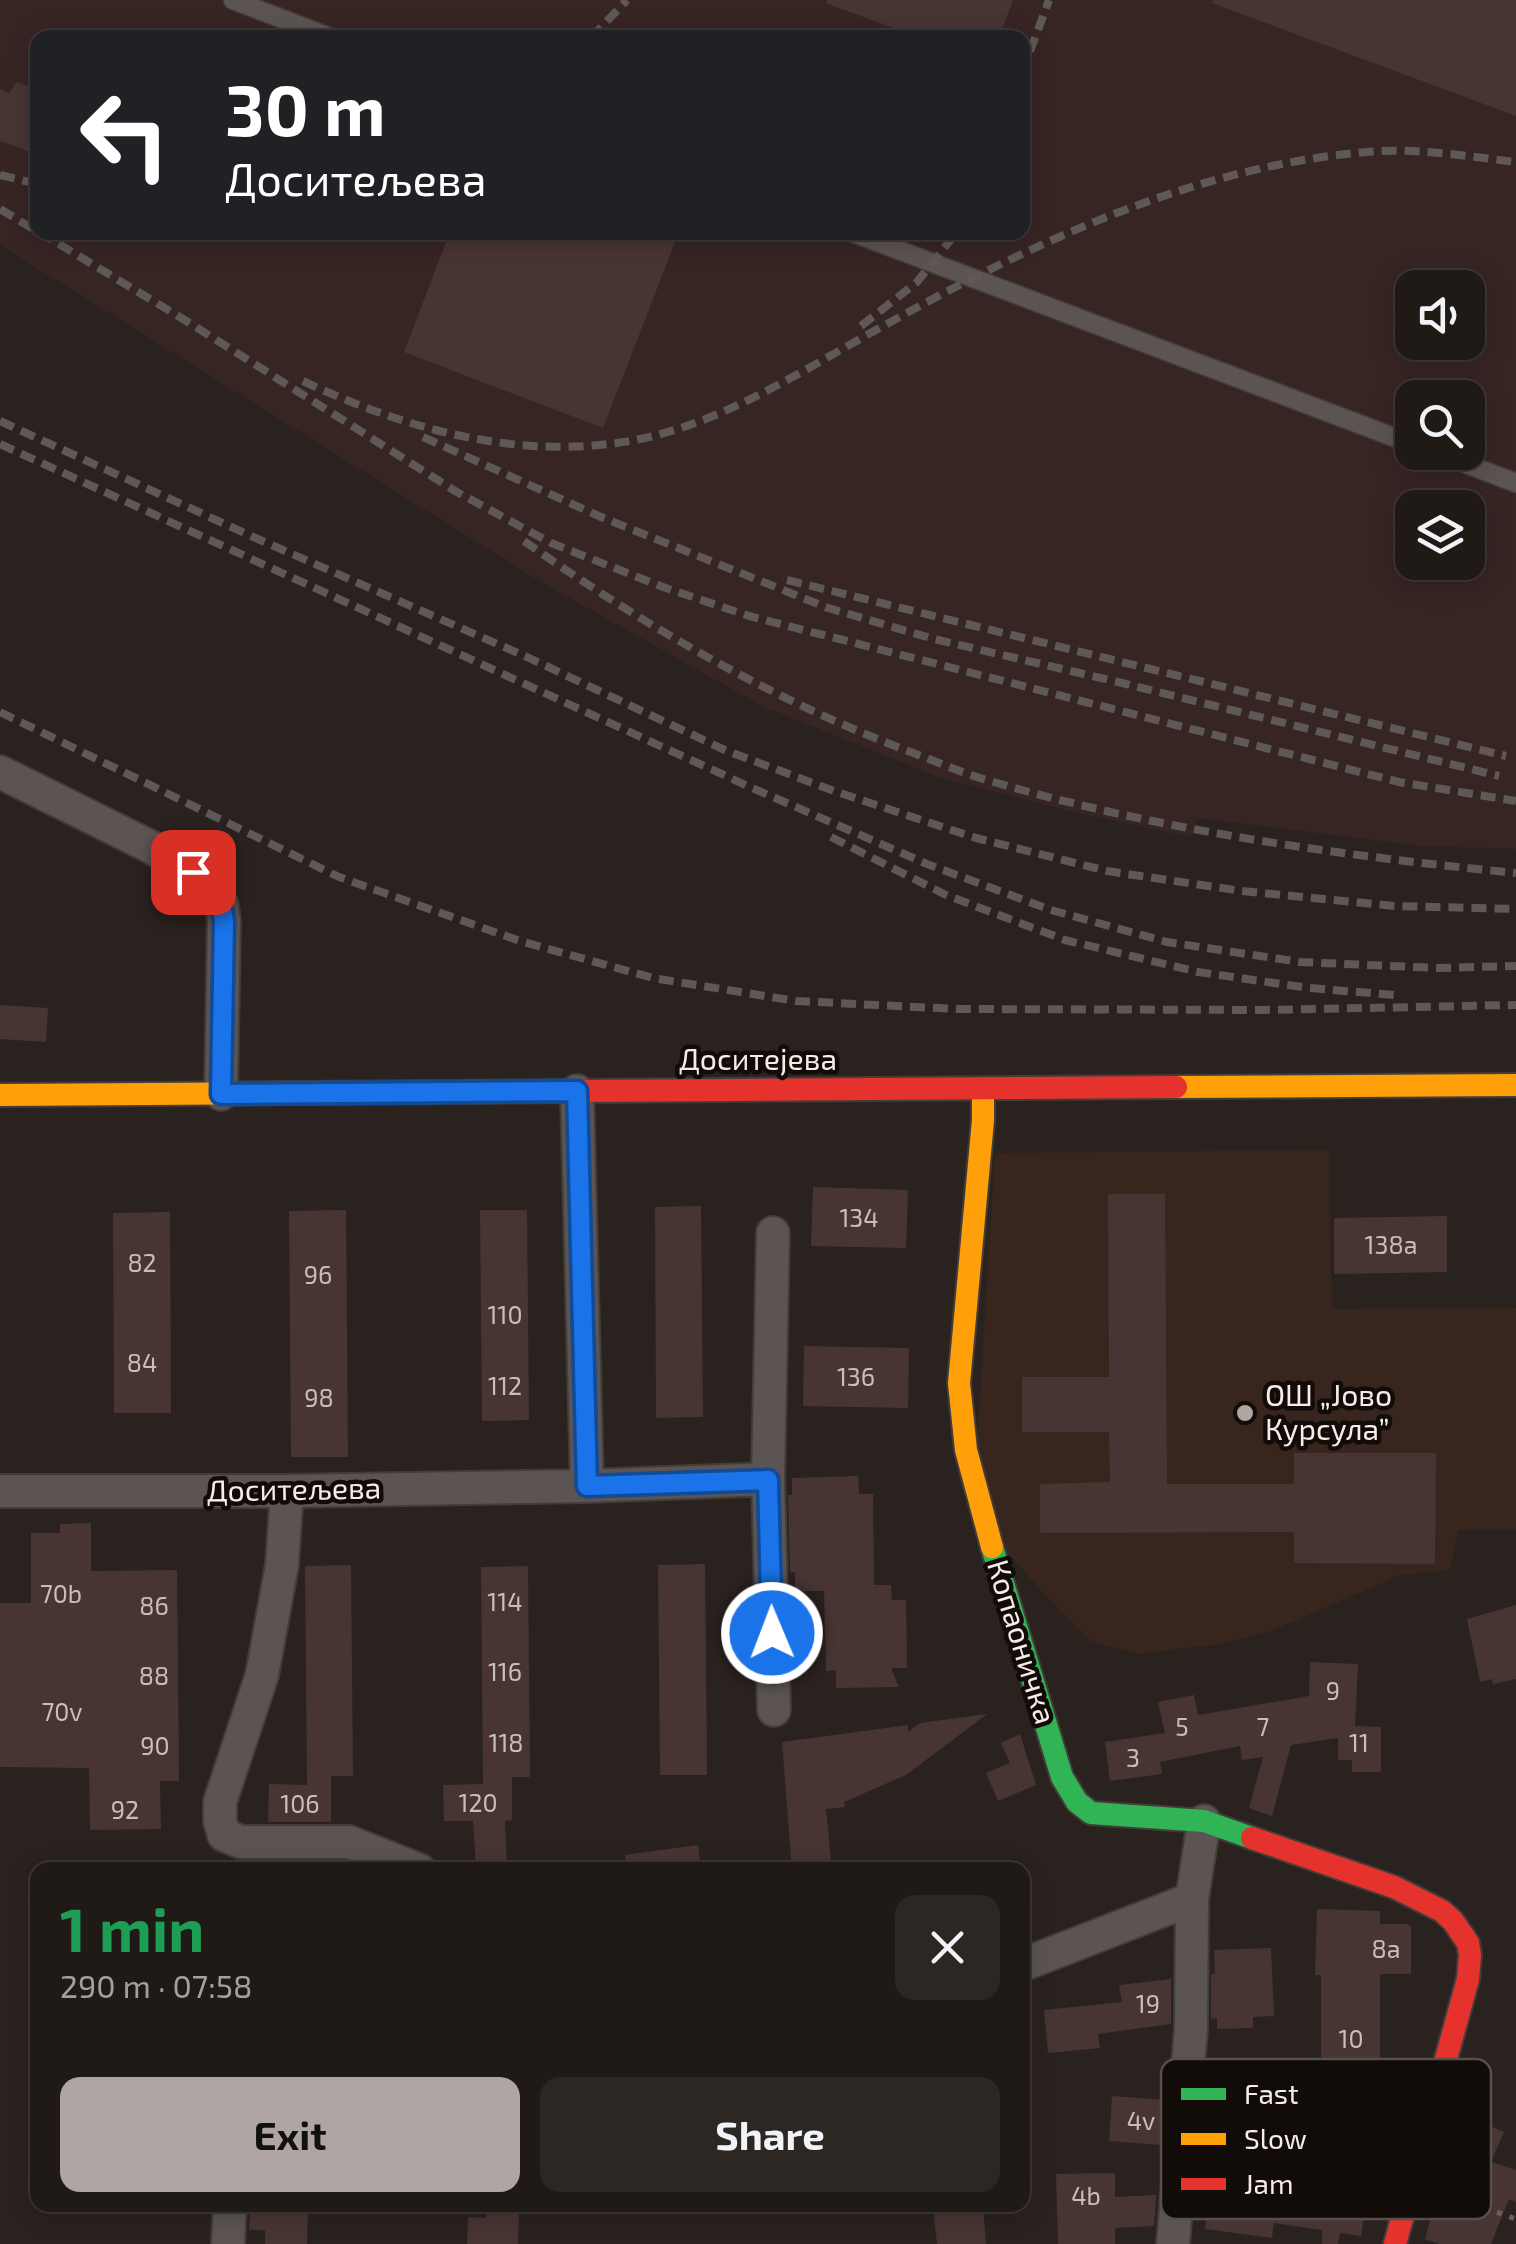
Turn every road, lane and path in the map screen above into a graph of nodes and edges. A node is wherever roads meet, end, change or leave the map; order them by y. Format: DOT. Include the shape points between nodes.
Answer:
graph roads {
  1 [pos="233,0"];
  2 [pos="311,30"];
  3 [pos="872,240"];
  4 [pos="1395,438"];
  5 [pos="1482,470"];
  6 [pos="1516,483"];
  7 [pos="0,772"];
  8 [pos="1516,1085"];
  9 [pos="982,1088"];
  10 [pos="221,1094"];
  11 [pos="0,1095"];
  12 [pos="579,1115"];
  13 [pos="773,1233"];
  14 [pos="768,1480"];
  15 [pos="587,1486"];
  16 [pos="0,1491"];
  17 [pos="287,1492"];
  18 [pos="774,1710"];
  19 [pos="1204,1821"];
  20 [pos="399,1862"];
  21 [pos="1192,1899"];
  22 [pos="1030,1962"];
  23 [pos="1188,2059"];
  24 [pos="1446,2059"];
  25 [pos="1491,2210"];
  26 [pos="230,2212"];
  27 [pos="1175,2219"];
  28 [pos="1401,2219"];
  29 [pos="1516,2219"];
  30 [pos="228,2244"];
  31 [pos="1173,2244"];
  32 [pos="1394,2244"];
  1 -- 2 [label="lane"];
  3 -- 4 [label="lane"];
  5 -- 6 [label="lane"];
  7 -- 10 [label="street" via="151,847 215,890 224,921"];
  8 -- 9 [label="main road, Доситејева"];
  9 -- 12 [label="main road, Доситејева"];
  9 -- 19 [label="main road, Копаоничка" via="959,1384 966,1450 993,1552 1062,1777 1080,1807"];
  10 -- 11 [label="main road, Доситејева"];
  10 -- 12 [label="main road, Доситејева"];
  12 -- 15 [label="street"];
  13 -- 14 [label="street"];
  14 -- 15 [label="street, Доситељева"];
  14 -- 18 [label="street"];
  15 -- 17 [label="street, Доситељева"];
  16 -- 17 [label="street, Доситељева"];
  17 -- 20 [label="street" via="262,1675 220,1802 224,1835 241,1842 349,1842"];
  19 -- 21 [label="street"];
  19 -- 24 [label="main road, Копаоничка" via="1394,1887 1454,1921 1470,1955"];
  21 -- 22 [label="street"];
  21 -- 23 [label="street"];
  25 -- 29 [label="path"];
  26 -- 30 [label="street"];
  27 -- 31 [label="street"];
  28 -- 32 [label="main road, Копаоничка"];
}
